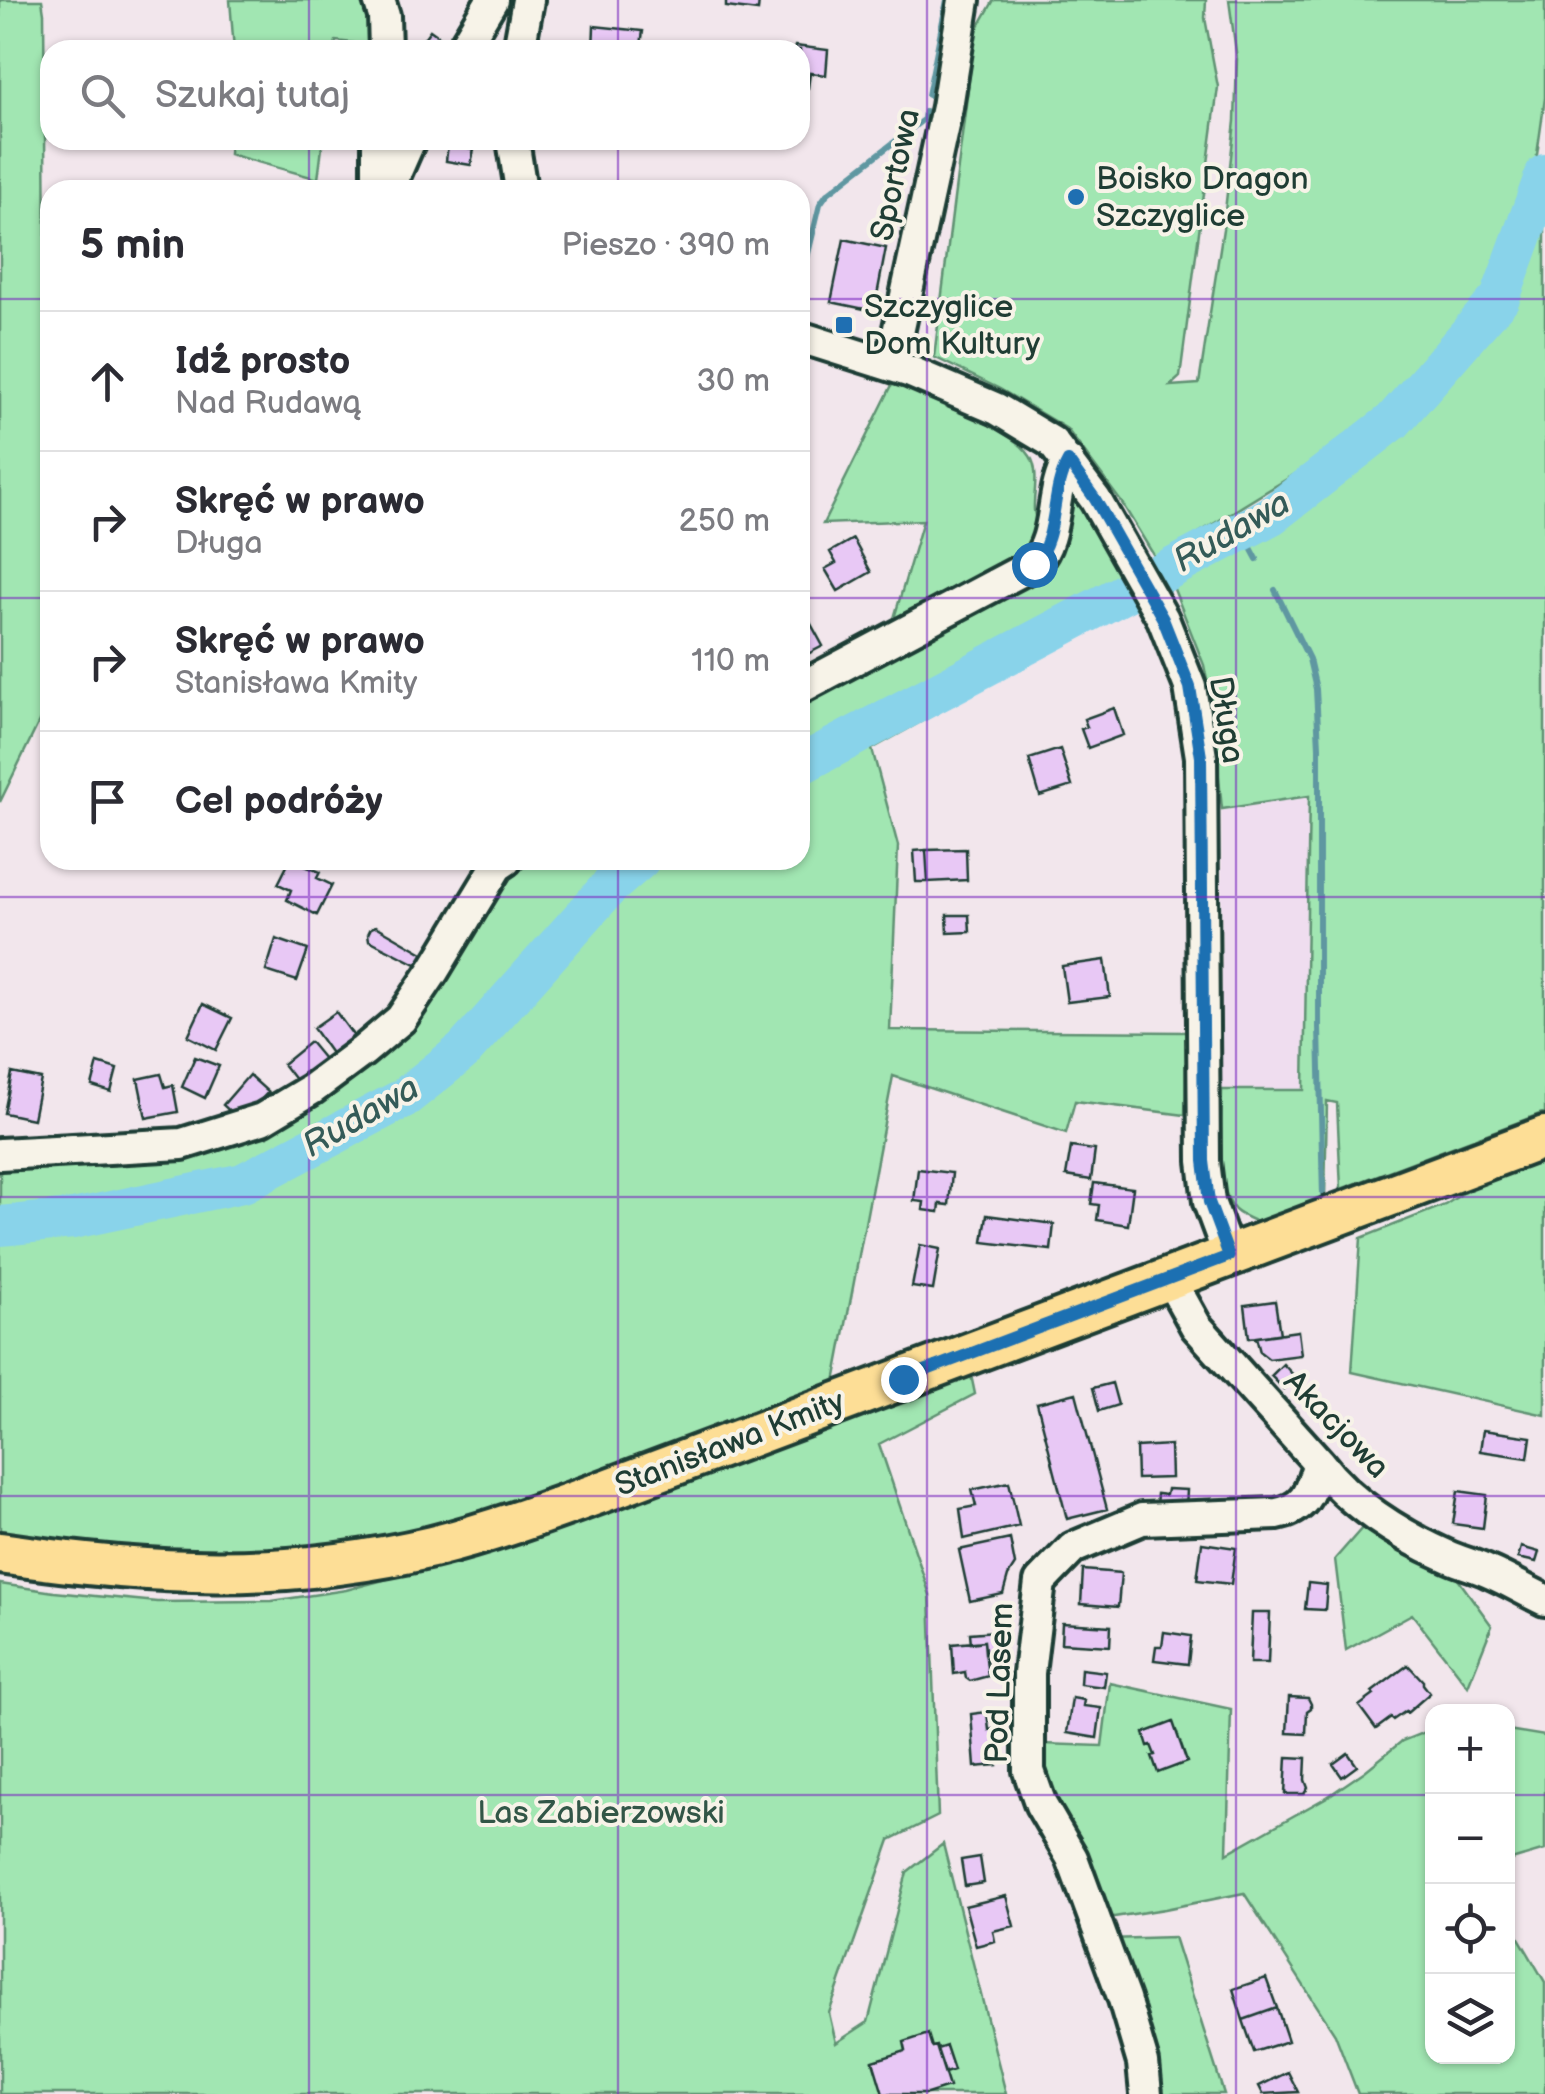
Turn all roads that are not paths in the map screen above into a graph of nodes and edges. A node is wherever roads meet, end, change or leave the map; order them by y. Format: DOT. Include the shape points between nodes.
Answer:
graph roads {
  1 [pos="379,0"];
  2 [pos="492,0"];
  3 [pos="528,0"];
  4 [pos="964,0"];
  5 [pos="385,40"];
  6 [pos="468,40"];
  7 [pos="521,40"];
  8 [pos="378,150"];
  9 [pos="406,150"];
  10 [pos="515,150"];
  11 [pos="378,180"];
  12 [pos="392,180"];
  13 [pos="519,180"];
  14 [pos="810,340"];
  15 [pos="891,365"];
  16 [pos="1068,461"];
  17 [pos="810,683"];
  18 [pos="495,870"];
  19 [pos="1545,1136"];
  20 [pos="0,1154"];
  21 [pos="1229,1256"];
  22 [pos="1170,1279"];
  23 [pos="1319,1463"];
  24 [pos="0,1553"];
  25 [pos="1545,1600"];
  26 [pos="1146,2094"];
  1 -- 5 [label="street"];
  2 -- 6 [label="street"];
  3 -- 7 [label="street"];
  4 -- 15 [label="street, Sportowa"];
  8 -- 11 [label="street"];
  9 -- 12 [label="street"];
  10 -- 13 [label="street"];
  14 -- 15 [label="street, Długa"];
  15 -- 16 [label="street, Długa" via="997,409 1052,442"];
  16 -- 17 [label="street" via="1050,538 1034,564"];
  16 -- 21 [label="street, Długa" via="1163,619 1190,687 1201,757 1204,1161 1209,1202"];
  18 -- 20 [label="street" via="401,1019 274,1112 182,1144"];
  19 -- 21 [label="main road, Stanisława Kmity"];
  21 -- 22 [label="main road, Stanisława Kmity"];
  22 -- 23 [label="street, Akacjowa" via="1196,1326"];
  22 -- 24 [label="main road, Stanisława Kmity" via="599,1493 432,1547 346,1564 233,1572 133,1570"];
  23 -- 25 [label="street, Akacjowa" via="1336,1486 1372,1513 1446,1556"];
  23 -- 26 [label="street, Pod Lasem" via="1309,1493 1292,1511 1142,1519 1072,1548 1040,1582 1029,1673 1029,1772 1072,1858 1124,1999"];
}
